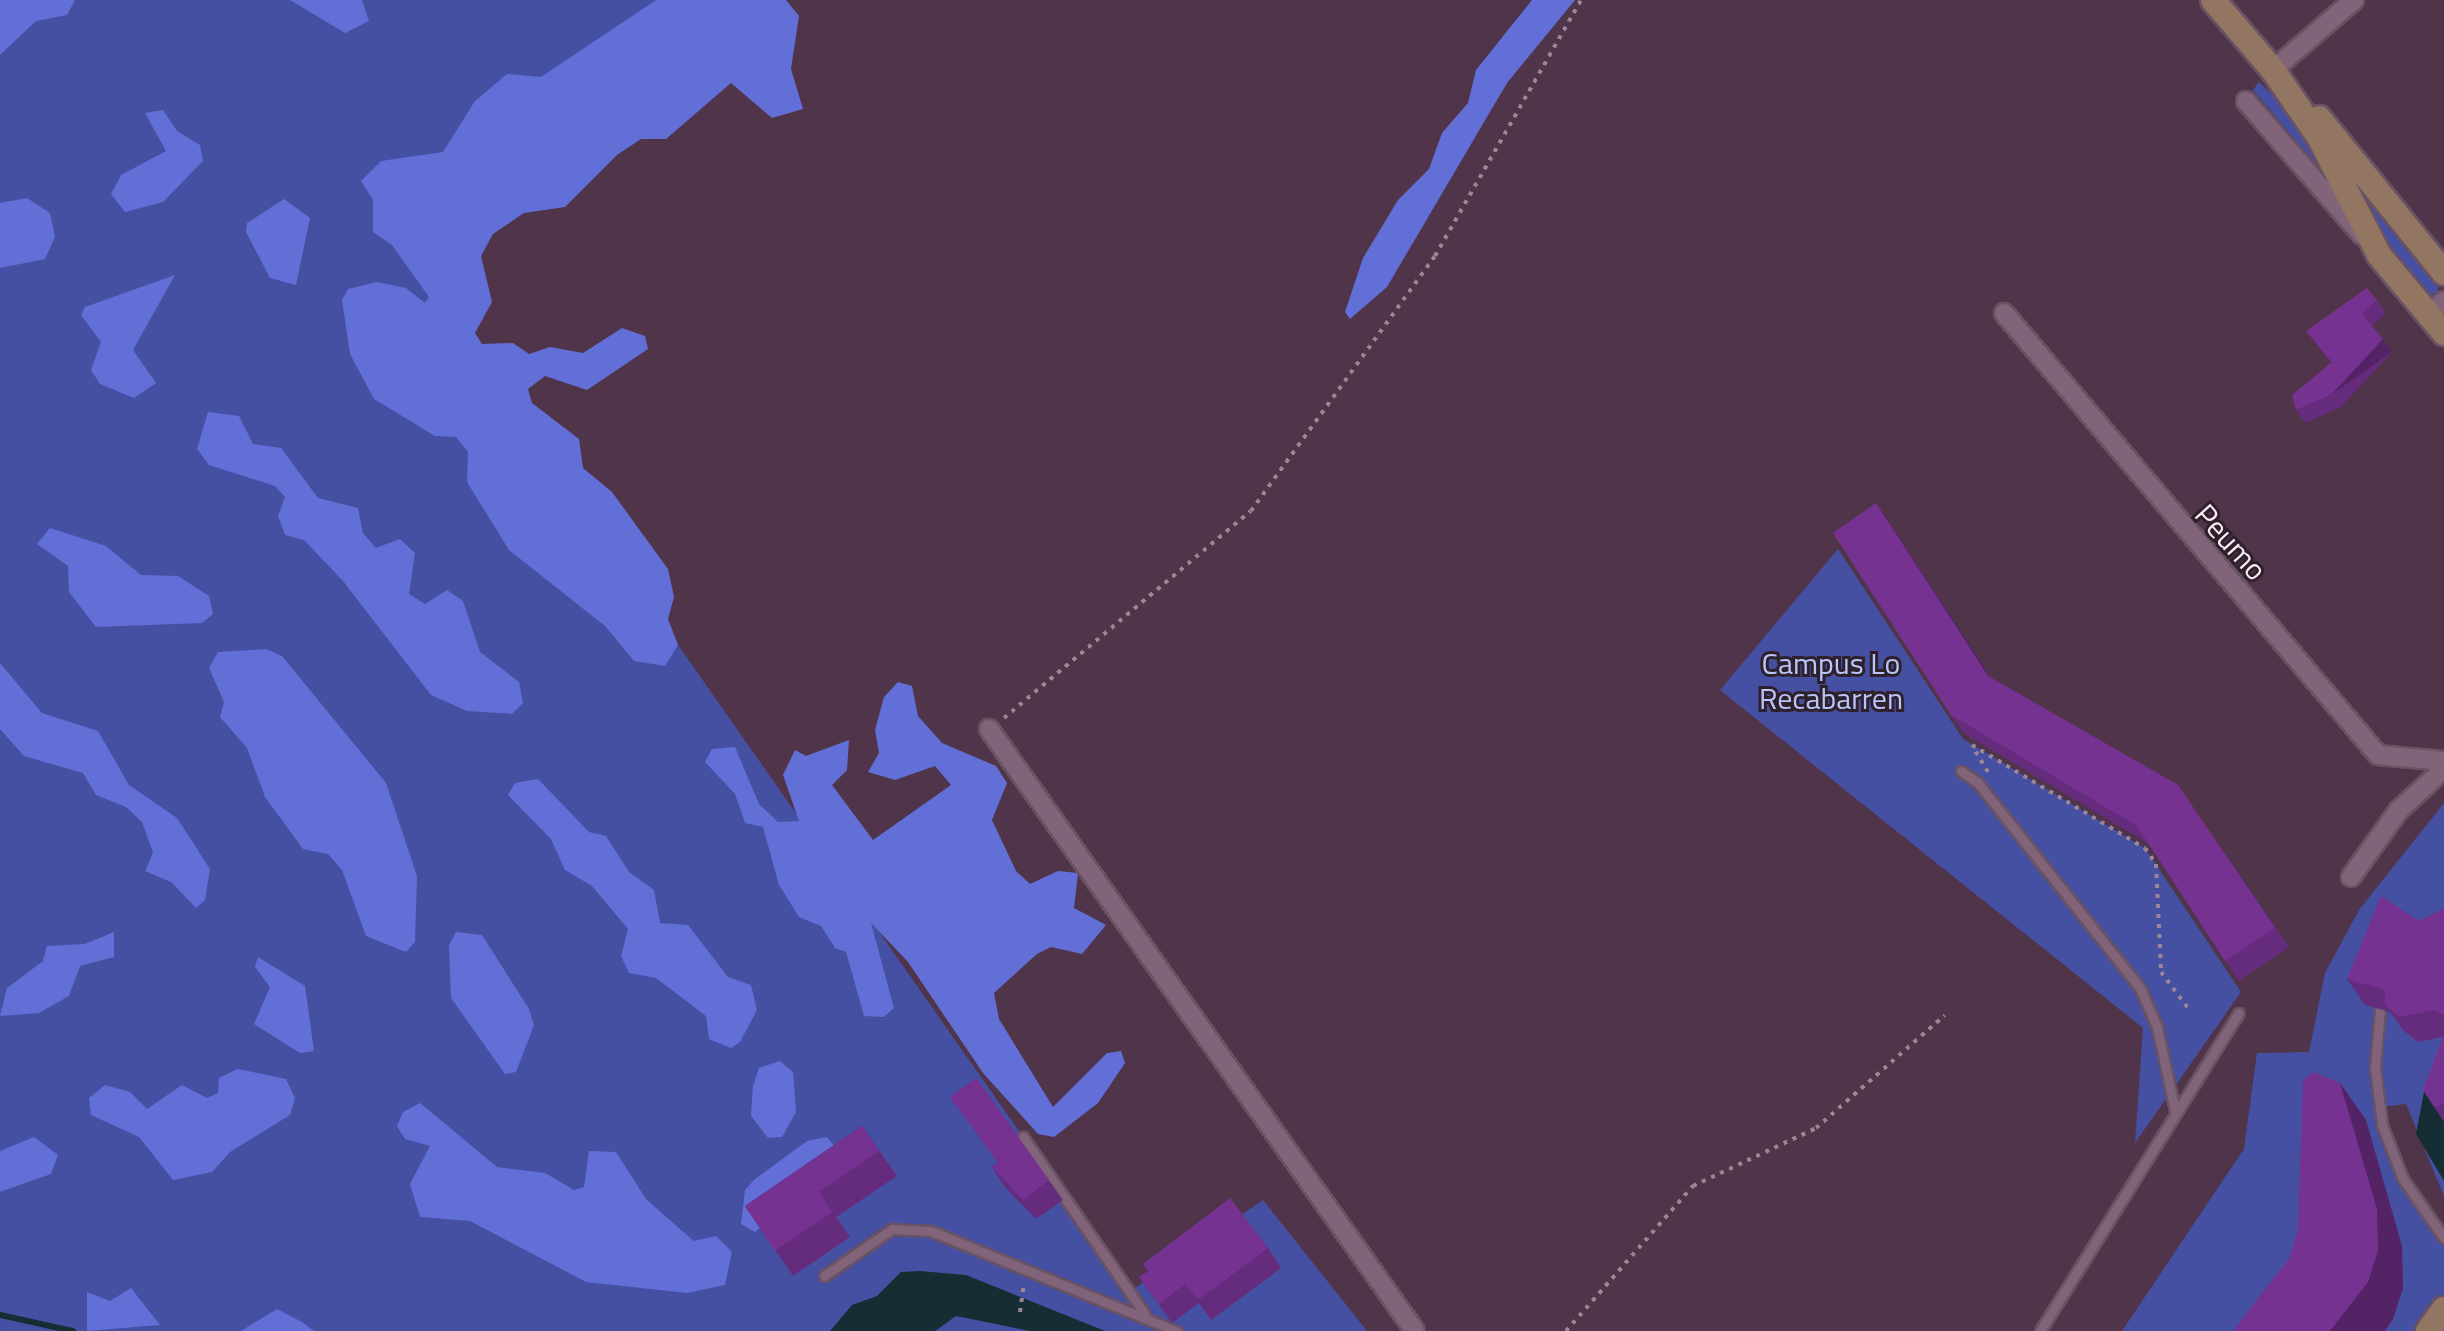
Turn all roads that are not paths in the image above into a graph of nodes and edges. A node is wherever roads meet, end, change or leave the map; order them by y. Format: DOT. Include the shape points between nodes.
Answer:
graph roads {
  1 [pos="2213,0"];
  2 [pos="2354,0"];
  3 [pos="2273,70"];
  4 [pos="2246,101"];
  5 [pos="2379,255"];
  6 [pos="2444,273"];
  7 [pos="2436,307"];
  8 [pos="2004,313"];
  9 [pos="2444,333"];
  10 [pos="989,729"];
  11 [pos="2444,761"];
  12 [pos="2444,769"];
  13 [pos="1961,771"];
  14 [pos="2351,877"];
  15 [pos="2380,1009"];
  16 [pos="2239,1013"];
  17 [pos="2175,1111"];
  18 [pos="1023,1137"];
  19 [pos="2444,1238"];
  20 [pos="824,1276"];
  21 [pos="2444,1309"];
  22 [pos="1144,1313"];
  23 [pos="1176,1331"];
  24 [pos="1415,1331"];
  25 [pos="2040,1331"];
  26 [pos="2428,1331"];
  1 -- 3 [label="street"];
  2 -- 3 [label="street"];
  3 -- 5 [label="street" via="2320,139"];
  3 -- 6 [label="street"];
  4 -- 5 [label="street"];
  5 -- 7 [label="street"];
  7 -- 9 [label="street"];
  8 -- 11 [label="street, Peumo" via="2378,755"];
  10 -- 24 [label="street"];
  12 -- 14 [label="street" via="2399,810"];
  13 -- 17 [label="lane" via="1978,783 2140,988 2157,1027"];
  15 -- 19 [label="lane" via="2375,1067 2382,1125 2403,1179"];
  16 -- 17 [label="lane"];
  17 -- 25 [label="lane"];
  18 -- 22 [label="lane"];
  20 -- 22 [label="lane" via="892,1229 931,1231"];
  21 -- 26 [label="street"];
  22 -- 23 [label="lane"];
}
